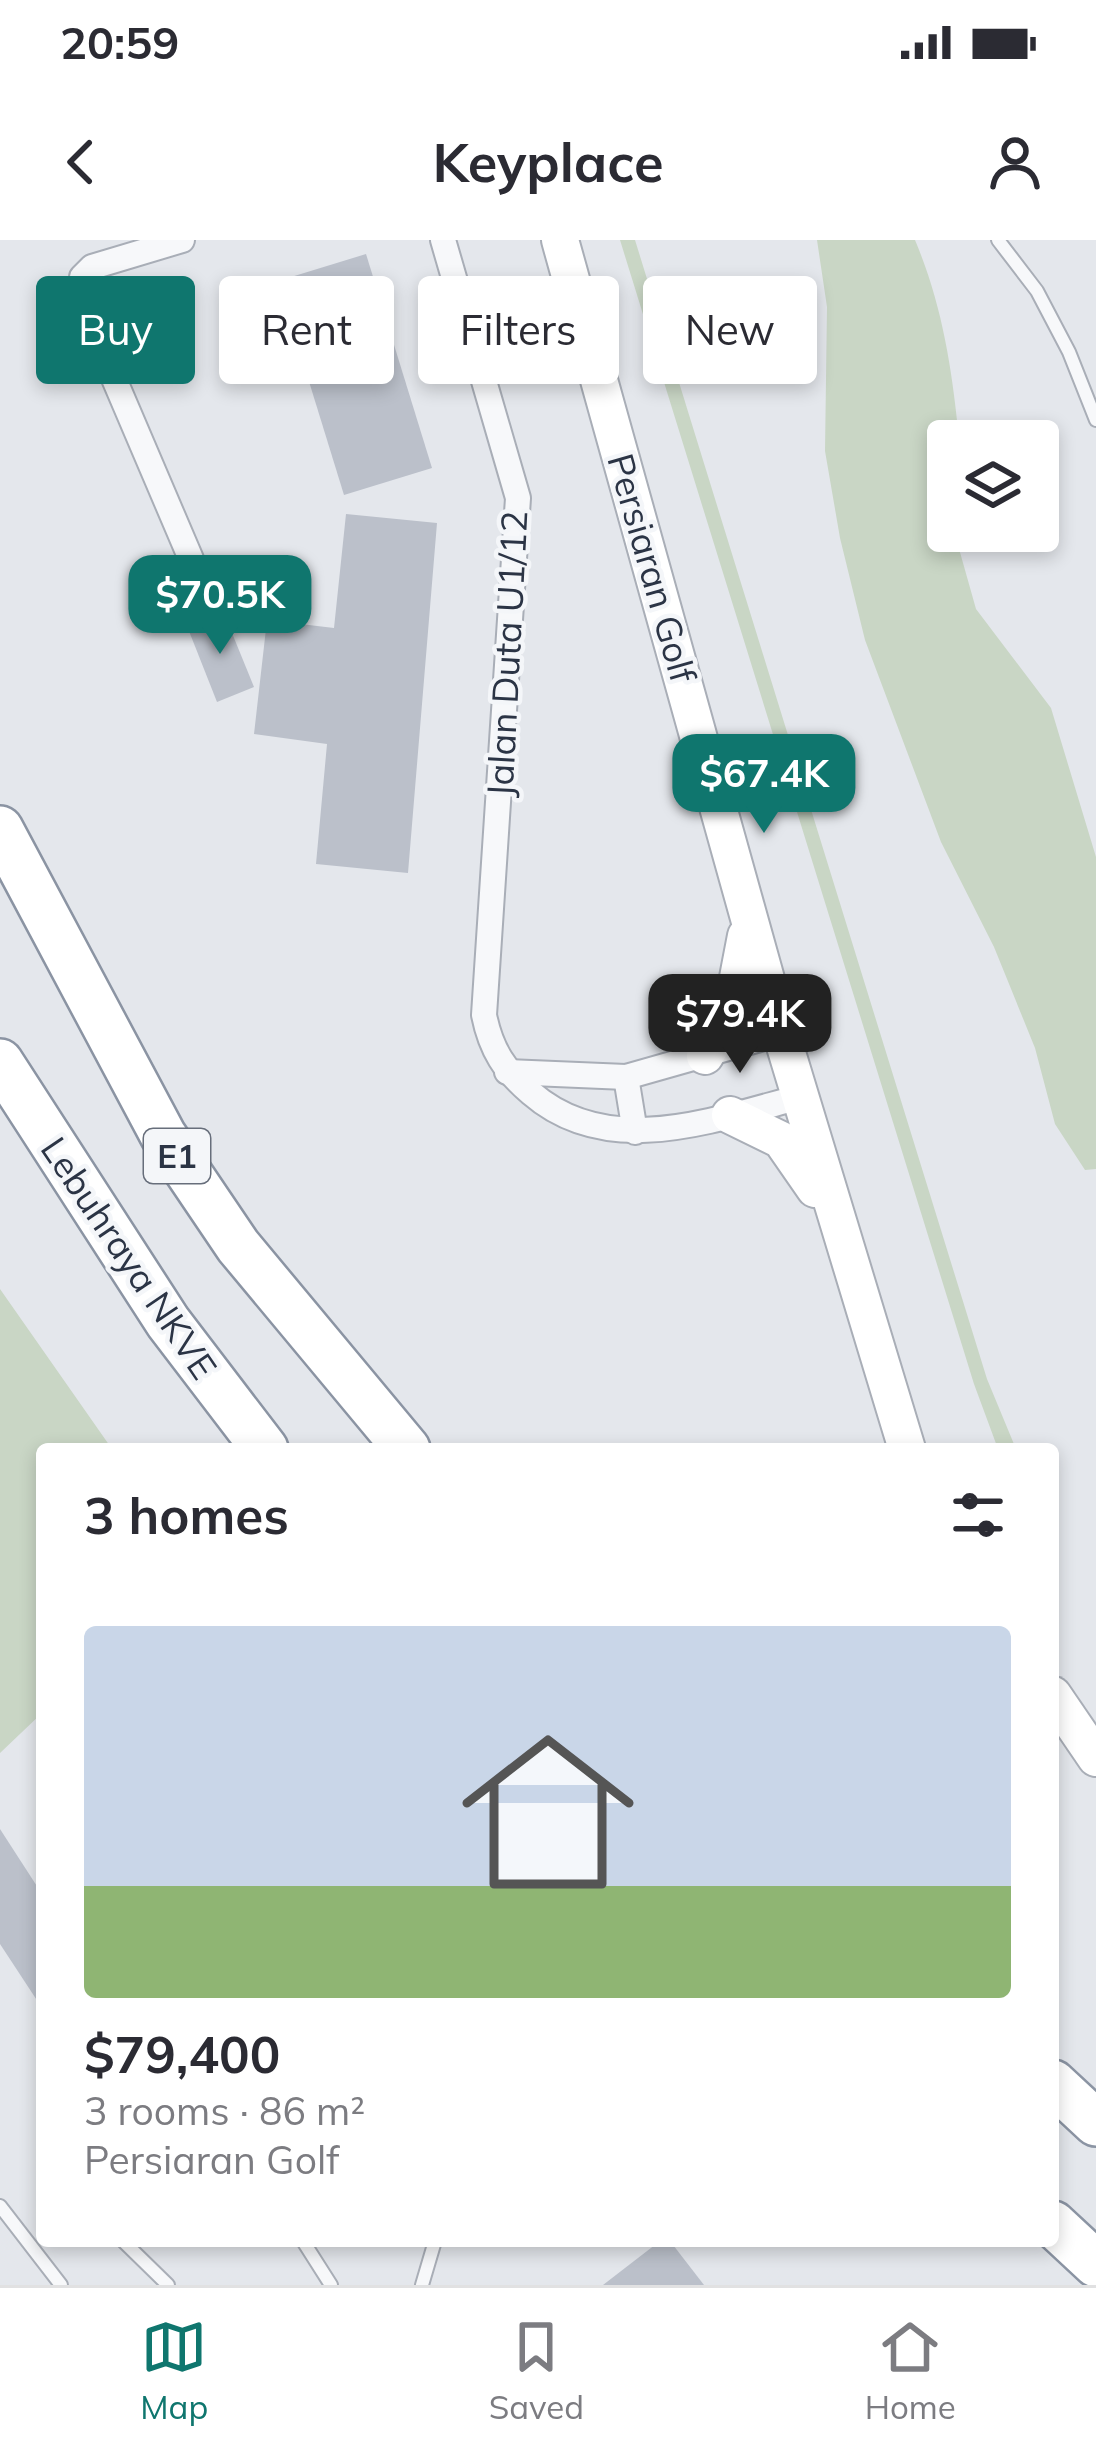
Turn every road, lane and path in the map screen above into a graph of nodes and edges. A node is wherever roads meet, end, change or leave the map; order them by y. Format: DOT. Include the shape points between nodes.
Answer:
graph roads {
  1 [pos="182,240"];
  2 [pos="443,240"];
  3 [pos="560,240"];
  4 [pos="998,240"];
  5 [pos="1096,420"];
  6 [pos="191,559"];
  7 [pos="0,829"];
  8 [pos="746,904"];
  9 [pos="782,1033"];
  10 [pos="705,1056"];
  11 [pos="0,1063"];
  12 [pos="507,1072"];
  13 [pos="626,1077"];
  14 [pos="800,1097"];
  15 [pos="730,1115"];
  16 [pos="635,1132"];
  17 [pos="849,1256"];
  18 [pos="260,1443"];
  19 [pos="402,1443"];
  20 [pos="906,1443"];
  21 [pos="1059,1704"];
  22 [pos="1096,1758"];
  23 [pos="1059,2089"];
  24 [pos="1096,2123"];
  25 [pos="0,2206"];
  26 [pos="1059,2230"];
  27 [pos="129,2247"];
  28 [pos="307,2247"];
  29 [pos="433,2247"];
  30 [pos="1096,2264"];
  31 [pos="61,2285"];
  32 [pos="168,2285"];
  33 [pos="331,2285"];
  34 [pos="422,2285"];
  1 -- 6 [label="street" via="92,267 80,299"];
  2 -- 12 [label="street, Jalan Duta U1/12" via="518,498 484,1015"];
  3 -- 8 [label="street, Persiaran Golf"];
  4 -- 5 [label="lane" via="1048,311"];
  7 -- 19 [label="highway, E1" via="163,1135 238,1246"];
  8 -- 9 [label="street, Persiaran Golf"];
  8 -- 10 [label="street" via="741,978"];
  9 -- 10 [label="street"];
  9 -- 14 [label="street, Persiaran Golf"];
  10 -- 13 [label="street"];
  11 -- 18 [label="highway, Lebuhraya NKVE" via="167,1322"];
  12 -- 13 [label="street"];
  12 -- 16 [label="street" via="551,1111"];
  13 -- 16 [label="street"];
  14 -- 15 [label="street"];
  14 -- 17 [label="street, Persiaran Golf"];
  15 -- 16 [label="street"];
  15 -- 17 [label="street" via="764,1129 796,1156"];
  17 -- 20 [label="street, Persiaran Golf"];
  21 -- 22 [label="street"];
  23 -- 24 [label="highway"];
  25 -- 31 [label="lane"];
  26 -- 30 [label="highway"];
  27 -- 32 [label="lane"];
  28 -- 33 [label="lane"];
  29 -- 34 [label="lane"];
}
